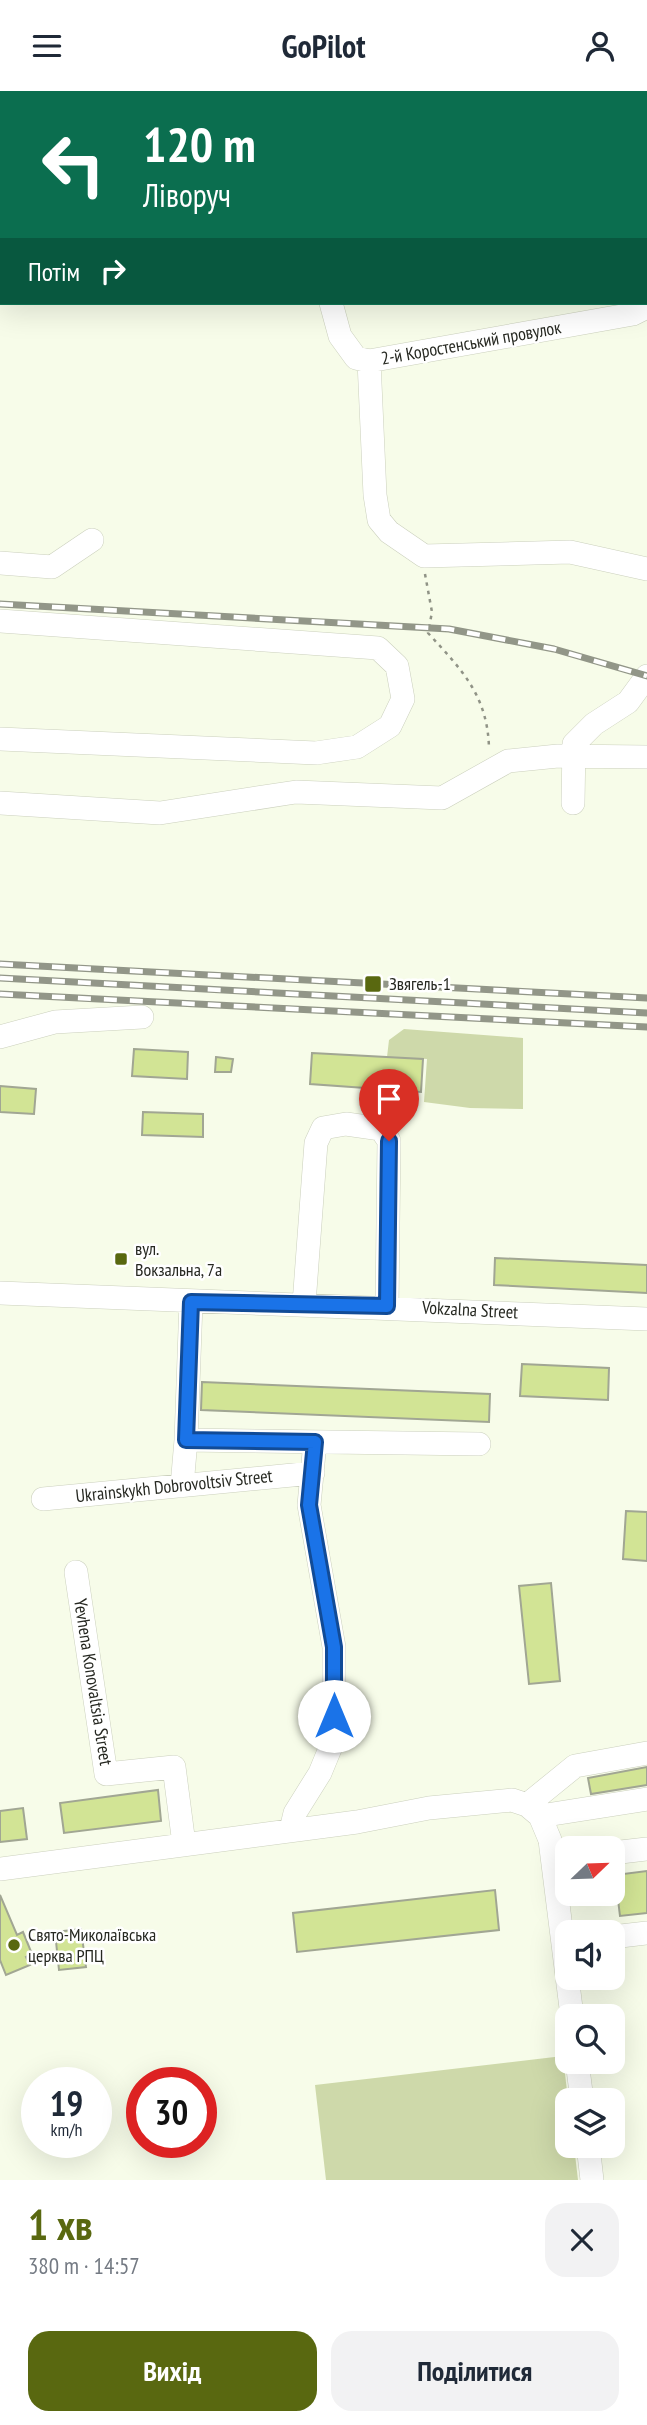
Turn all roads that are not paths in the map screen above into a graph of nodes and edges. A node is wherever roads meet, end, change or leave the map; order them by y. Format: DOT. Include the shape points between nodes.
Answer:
graph roads {
  1 [pos="332,305"];
  2 [pos="645,308"];
  3 [pos="369,361"];
  4 [pos="92,540"];
  5 [pos="0,563"];
  6 [pos="647,569"];
  7 [pos="0,621"];
  8 [pos="647,675"];
  9 [pos="0,739"];
  10 [pos="574,756"];
  11 [pos="647,757"];
  12 [pos="0,803"];
  13 [pos="573,803"];
  14 [pos="142,1017"];
  15 [pos="0,1037"];
  16 [pos="0,1293"];
  17 [pos="191,1302"];
  18 [pos="304,1304"];
  19 [pos="387,1306"];
  20 [pos="647,1319"];
  21 [pos="186,1440"];
  22 [pos="315,1442"];
  23 [pos="479,1444"];
  24 [pos="313,1473"];
  25 [pos="182,1486"];
  26 [pos="43,1499"];
  27 [pos="76,1572"];
  28 [pos="647,1753"];
  29 [pos="647,1799"];
  30 [pos="526,1807"];
  31 [pos="291,1830"];
  32 [pos="184,1844"];
  33 [pos="647,1849"];
  34 [pos="555,1850"];
  35 [pos="625,1852"];
  36 [pos="0,1869"];
  37 [pos="647,1933"];
  38 [pos="625,1936"];
  39 [pos="589,2158"];
  40 [pos="592,2180"];
  1 -- 3 [label="street, 2-й Коростенський провулок" via="340,336 356,358"];
  2 -- 3 [label="street, 2-й Коростенський провулок"];
  3 -- 6 [label="street" via="374,495 379,520 389,532 424,556 570,552"];
  4 -- 5 [label="street" via="52,567"];
  7 -- 9 [label="street" via="378,648 397,666 403,699 390,726 357,747 316,753"];
  8 -- 10 [label="street" via="628,702 594,724 574,744"];
  10 -- 11 [label="street"];
  10 -- 12 [label="street" via="508,761 442,798 296,792 159,813"];
  10 -- 13 [label="street"];
  14 -- 15 [label="street" via="55,1022"];
  16 -- 17 [label="street, Vokzalna Street"];
  17 -- 18 [label="street, Vokzalna Street"];
  17 -- 21 [label="street"];
  18 -- 19 [label="street, Vokzalna Street"];
  18 -- 19 [label="street" via="316,1143 323,1128 346,1123 381,1129 389,1141"];
  19 -- 20 [label="street, Vokzalna Street"];
  21 -- 22 [label="street"];
  21 -- 25 [label="street"];
  22 -- 23 [label="street"];
  22 -- 24 [label="street"];
  24 -- 25 [label="street, Ukrainskykh Dobrovoltsiv Street"];
  24 -- 31 [label="street" via="309,1505 334,1647 334,1739 295,1813"];
  25 -- 26 [label="street, Ukrainskykh Dobrovoltsiv Street"];
  27 -- 32 [label="street, Yevhena Konovaltsia Street" via="106,1774 174,1767"];
  28 -- 30 [label="street" via="575,1766"];
  29 -- 30 [label="street"];
  30 -- 31 [label="street" via="429,1808"];
  30 -- 34 [label="street"];
  31 -- 32 [label="street"];
  32 -- 36 [label="street"];
  33 -- 35 [label="street"];
  37 -- 38 [label="street"];
  39 -- 40 [label="street"];
}
